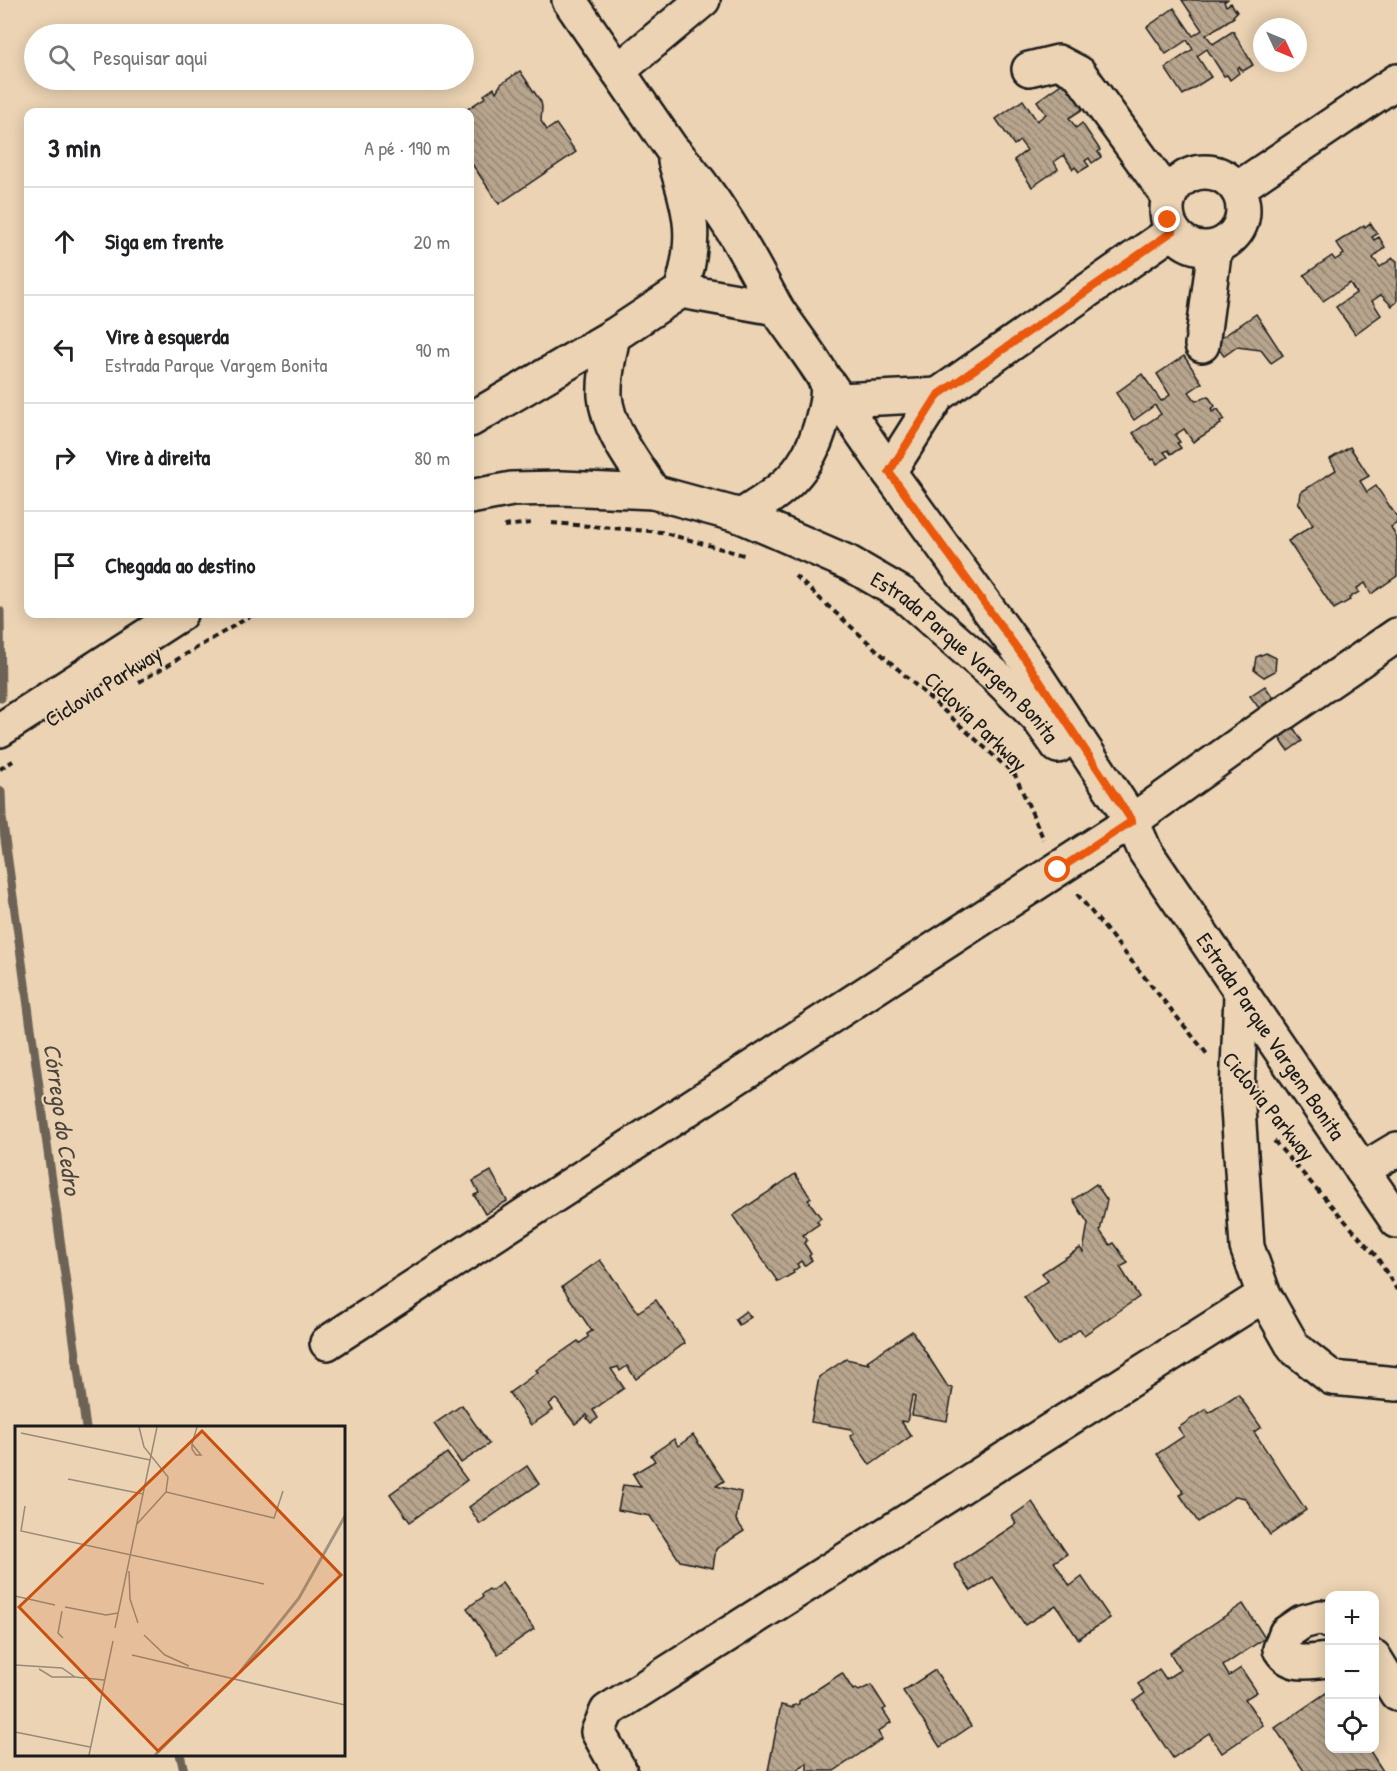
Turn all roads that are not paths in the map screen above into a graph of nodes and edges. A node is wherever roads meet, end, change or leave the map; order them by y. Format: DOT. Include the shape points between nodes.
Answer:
graph roads {
  1 [pos="569,0"];
  2 [pos="703,0"];
  3 [pos="1029,69"];
  4 [pos="618,71"];
  5 [pos="1397,81"];
  6 [pos="671,148"];
  7 [pos="1237,189"];
  8 [pos="1169,197"];
  9 [pos="1173,231"];
  10 [pos="1215,247"];
  11 [pos="681,291"];
  12 [pos="776,308"];
  13 [pos="613,336"];
  14 [pos="1202,345"];
  15 [pos="834,391"];
  16 [pos="938,395"];
  17 [pos="474,418"];
  18 [pos="889,472"];
  19 [pos="653,492"];
  20 [pos="474,496"];
  21 [pos="741,516"];
  22 [pos="174,618"];
  23 [pos="1397,635"];
  24 [pos="0,730"];
  25 [pos="1124,826"];
  26 [pos="1241,995"];
  27 [pos="1397,1149"];
  28 [pos="1362,1170"];
  29 [pos="1397,1221"];
  30 [pos="1264,1295"];
  31 [pos="327,1343"];
  32 [pos="1397,1384"];
  33 [pos="1325,1620"];
  34 [pos="1325,1660"];
  35 [pos="1379,1665"];
  36 [pos="1397,1694"];
  37 [pos="620,1771"];
  1 -- 4 [label="street"];
  2 -- 4 [label="street"];
  3 -- 8 [label="street" via="1058,62 1079,72"];
  4 -- 6 [label="street"];
  5 -- 7 [label="street"];
  6 -- 11 [label="street" via="692,226 692,249"];
  6 -- 12 [label="street, Estrada Parque Vargem Bonita" via="716,202"];
  7 -- 8 [label="street" via="1219,175 1195,173 1175,186"];
  7 -- 10 [label="street" via="1242,200 1240,224 1235,234"];
  8 -- 9 [label="street" via="1168,220"];
  9 -- 10 [label="street" via="1191,246"];
  9 -- 16 [label="street"];
  10 -- 14 [label="street"];
  11 -- 12 [label="street"];
  11 -- 13 [label="street"];
  12 -- 15 [label="street, Estrada Parque Vargem Bonita"];
  13 -- 17 [label="street"];
  13 -- 19 [label="street" via="606,372 609,415"];
  15 -- 16 [label="street"];
  15 -- 18 [label="street, Estrada Parque Vargem Bonita"];
  15 -- 21 [label="street" via="816,444 799,472 777,493"];
  16 -- 18 [label="street"];
  18 -- 25 [label="street, Estrada Parque Vargem Bonita" via="1027,662"];
  19 -- 20 [label="street" via="512,489"];
  19 -- 21 [label="street, Estrada Parque Vargem Bonita"];
  21 -- 25 [label="street, Estrada Parque Vargem Bonita" via="849,563 903,595 1038,718"];
  22 -- 24 [label="street"];
  23 -- 25 [label="street"];
  25 -- 26 [label="street, Estrada Parque Vargem Bonita" via="1145,851"];
  25 -- 31 [label="street"];
  26 -- 28 [label="street, Estrada Parque Vargem Bonita"];
  26 -- 30 [label="street" via="1237,1093 1247,1247"];
  27 -- 28 [label="street"];
  28 -- 29 [label="street, Estrada Parque Vargem Bonita"];
  30 -- 32 [label="street" via="1294,1348 1332,1378"];
  30 -- 37 [label="street" via="607,1711 598,1732"];
  33 -- 34 [label="street" via="1302,1622 1286,1633 1280,1649 1286,1659 1294,1662"];
  35 -- 36 [label="street"];
}
